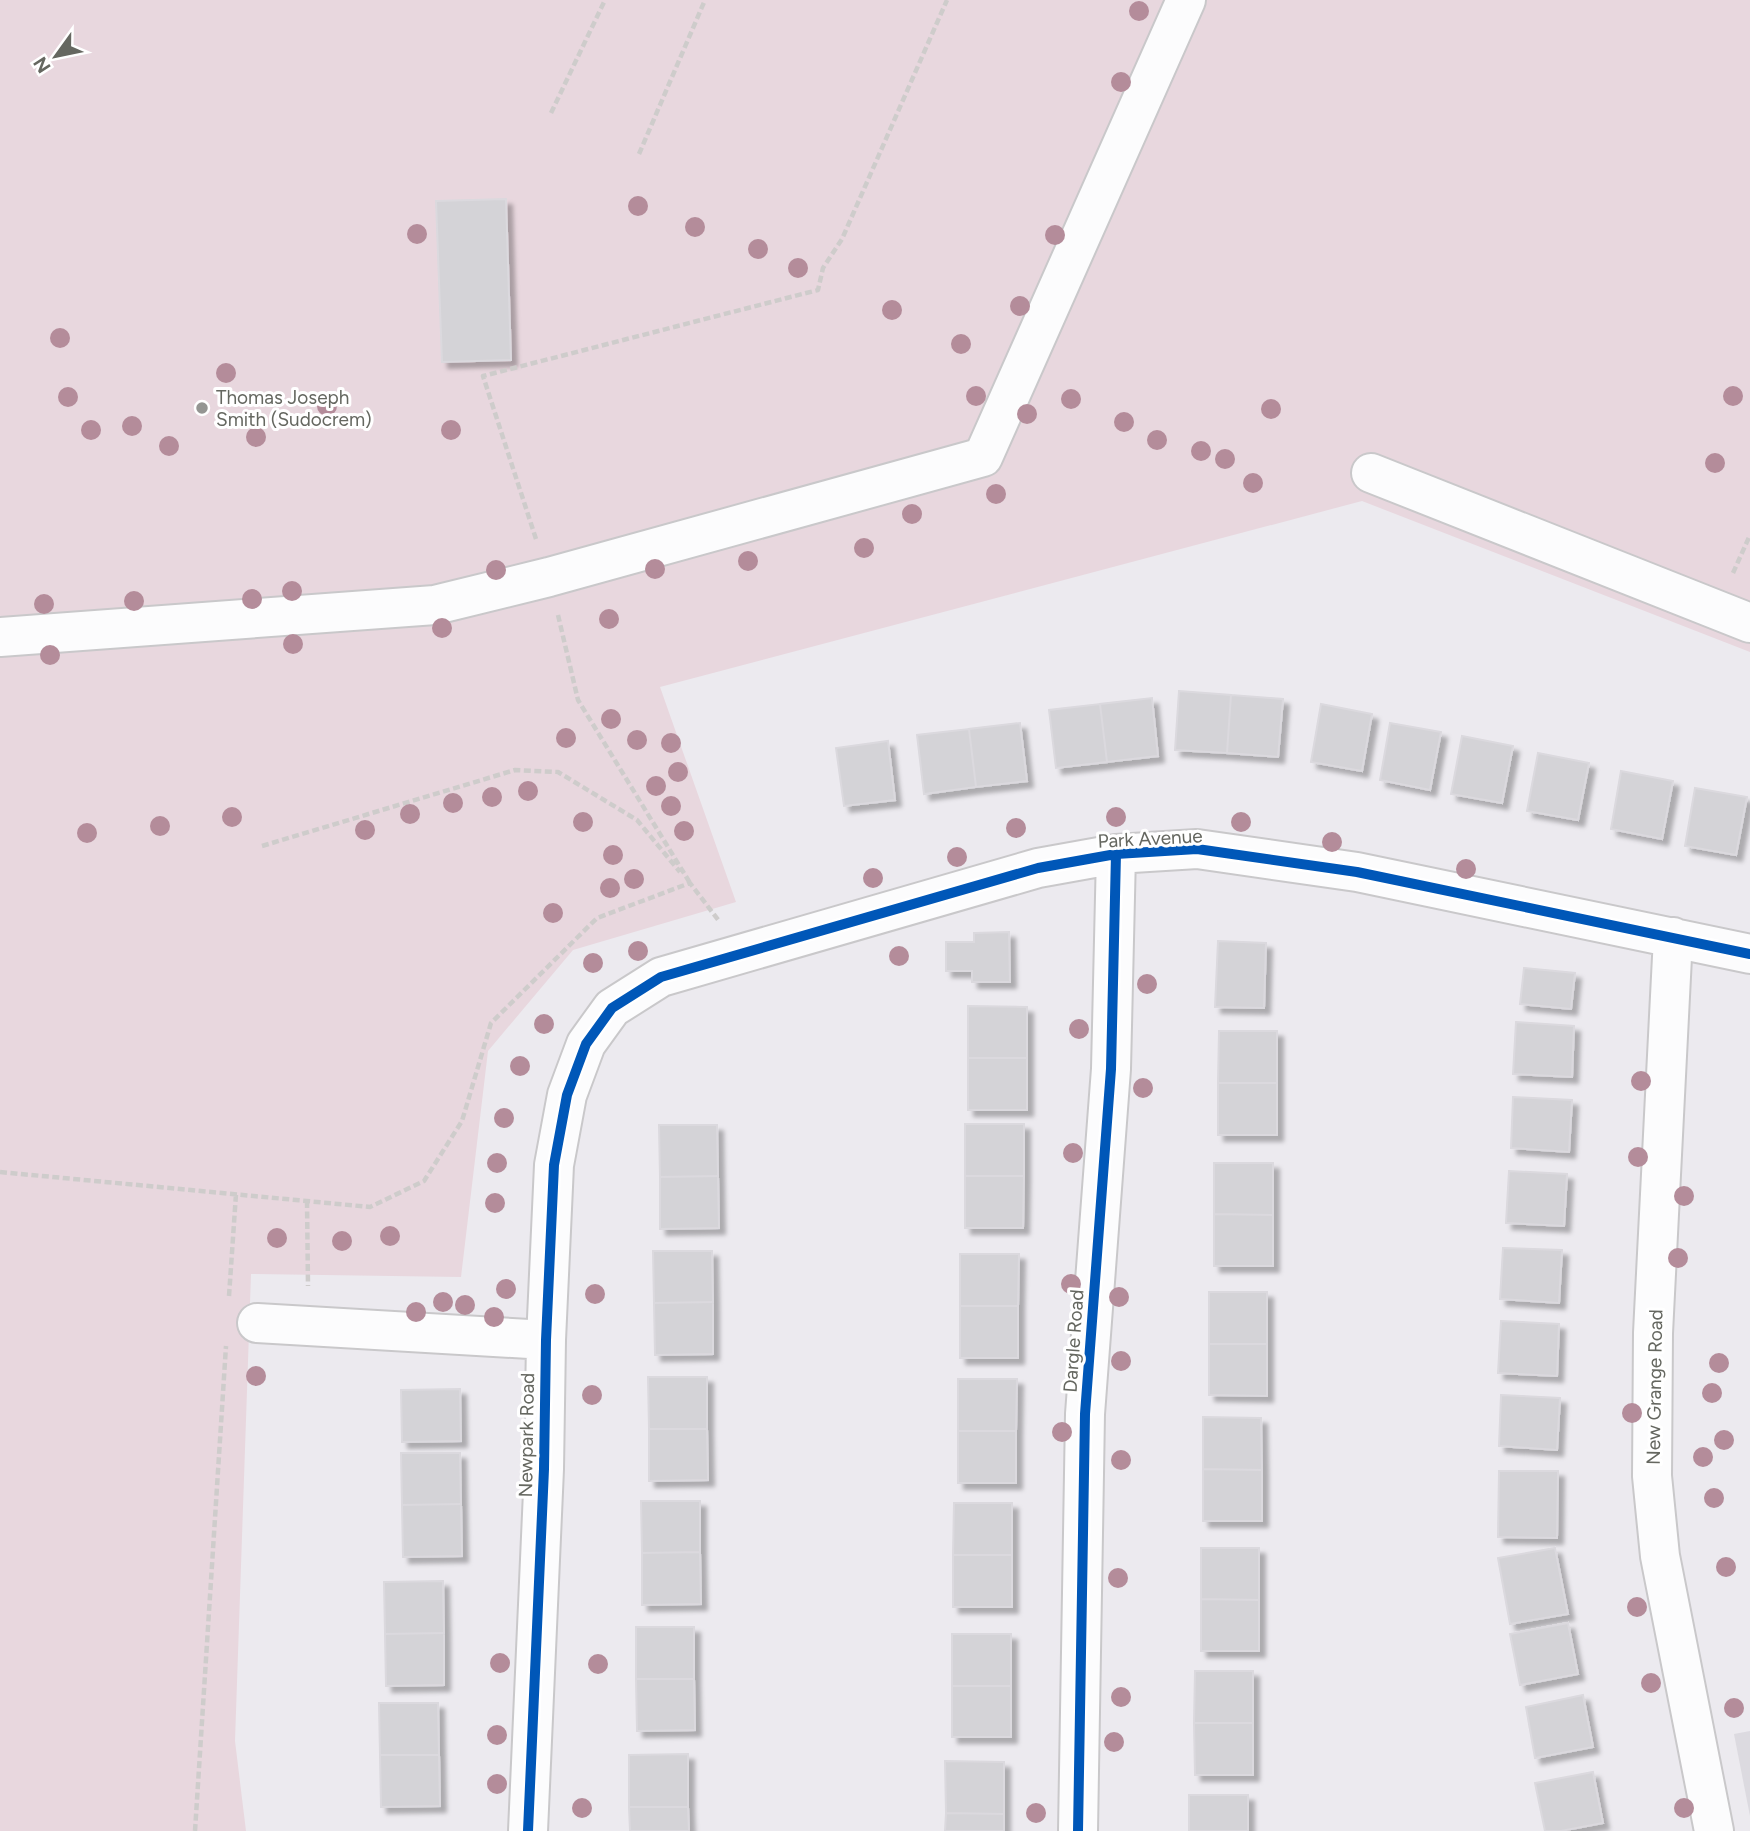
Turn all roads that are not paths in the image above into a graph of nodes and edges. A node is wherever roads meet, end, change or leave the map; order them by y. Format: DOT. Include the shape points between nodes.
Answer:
graph roads {
  1 [pos="1186,0"];
  2 [pos="1371,473"];
  3 [pos="1750,623"];
  4 [pos="0,637"];
  5 [pos="1116,854"];
  6 [pos="1673,937"];
  7 [pos="1750,954"];
  8 [pos="586,1044"];
  9 [pos="237,1322"];
  10 [pos="545,1340"];
  11 [pos="528,1831"];
  12 [pos="1078,1831"];
  13 [pos="1714,1831"];
  1 -- 4 [label="street" via="984,457 436,605"];
  2 -- 3 [label="street"];
  5 -- 6 [label="street, Park Avenue" via="1197,849 1357,872"];
  5 -- 8 [label="street, Park Avenue" via="1038,868 661,976 612,1008"];
  5 -- 12 [label="street, Dargle Road" via="1111,1069 1085,1414"];
  6 -- 7 [label="street, Park Avenue"];
  6 -- 13 [label="street, New Grange Road" via="1653,1332 1652,1476 1660,1556"];
  8 -- 10 [label="street, Newpark Road" via="567,1095 554,1165"];
  9 -- 10 [label="street"];
  10 -- 11 [label="street, Newpark Road"];
}
